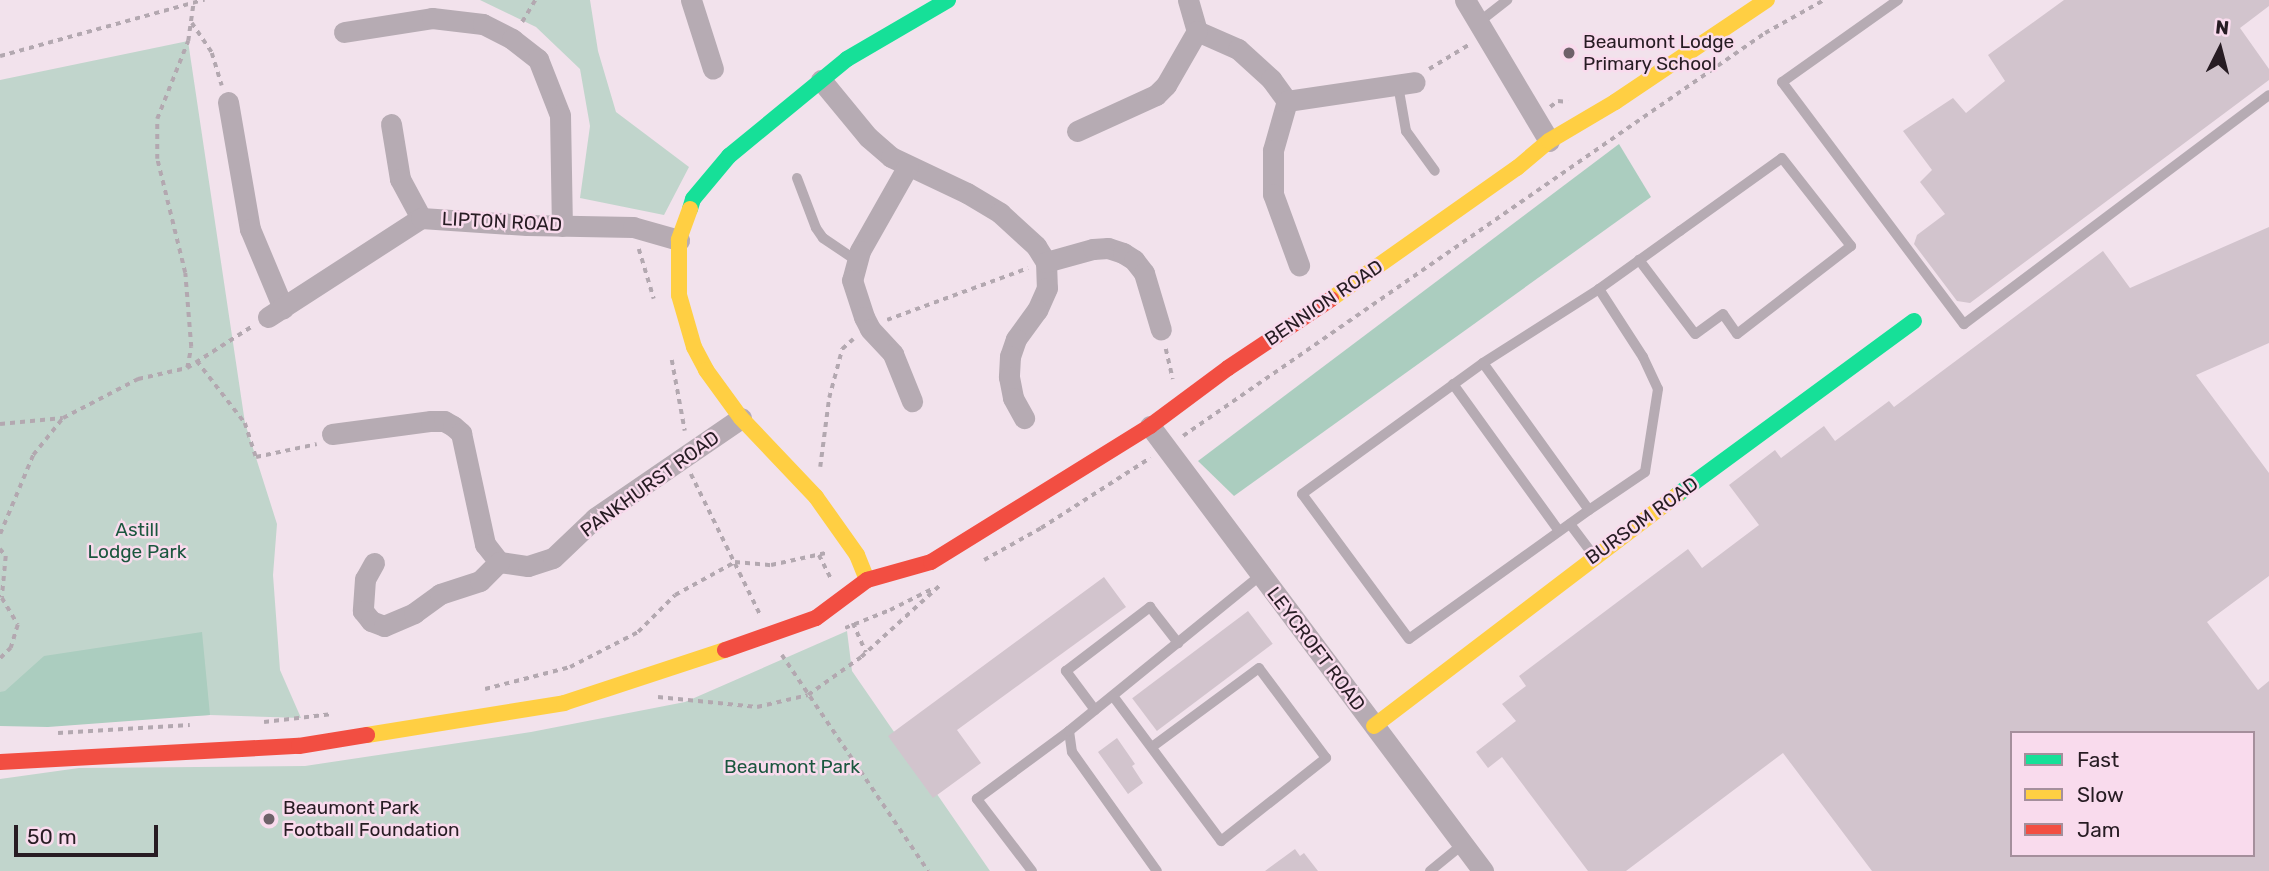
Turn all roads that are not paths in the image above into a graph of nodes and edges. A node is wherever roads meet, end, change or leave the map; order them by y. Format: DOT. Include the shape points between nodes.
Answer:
graph roads {
  1 [pos="691,0"];
  2 [pos="1188,0"];
  3 [pos="1465,0"];
  4 [pos="1507,0"];
  5 [pos="1767,0"];
  6 [pos="1898,0"];
  7 [pos="936,2"];
  8 [pos="1483,28"];
  9 [pos="344,32"];
  10 [pos="1197,32"];
  11 [pos="713,69"];
  12 [pos="821,80"];
  13 [pos="1407,84"];
  14 [pos="2269,95"];
  15 [pos="1287,101"];
  16 [pos="228,102"];
  17 [pos="391,124"];
  18 [pos="1077,131"];
  19 [pos="1549,141"];
  20 [pos="908,166"];
  21 [pos="1435,171"];
  22 [pos="797,178"];
  23 [pos="421,218"];
  24 [pos="562,226"];
  25 [pos="679,240"];
  26 [pos="856,260"];
  27 [pos="1639,260"];
  28 [pos="1046,262"];
  29 [pos="1299,265"];
  30 [pos="1599,289"];
  31 [pos="1914,321"];
  32 [pos="1161,330"];
  33 [pos="1483,362"];
  34 [pos="1453,384"];
  35 [pos="912,401"];
  36 [pos="741,418"];
  37 [pos="1024,418"];
  38 [pos="1150,426"];
  39 [pos="332,434"];
  40 [pos="1589,510"];
  41 [pos="1570,524"];
  42 [pos="1559,531"];
  43 [pos="1594,556"];
  44 [pos="499,562"];
  45 [pos="374,563"];
  46 [pos="1261,575"];
  47 [pos="867,580"];
  48 [pos="1178,643"];
  49 [pos="1113,696"];
  50 [pos="1095,710"];
  51 [pos="1374,726"];
  52 [pos="1069,732"];
  53 [pos="1152,747"];
  54 [pos="0,762"];
  55 [pos="1463,844"];
  56 [pos="1032,871"];
  57 [pos="1157,871"];
  58 [pos="1430,871"];
  59 [pos="1483,871"];
  1 -- 11 [label="street"];
  2 -- 10 [label="street"];
  3 -- 8 [label="street"];
  4 -- 8 [label="lane"];
  5 -- 19 [label="street, BENNION ROAD"];
  6 -- 14 [label="lane" via="1783,82 1964,324"];
  7 -- 12 [label="street"];
  8 -- 19 [label="street"];
  9 -- 24 [label="street" via="432,18 483,24 538,59 560,115"];
  10 -- 15 [label="street" via="1238,49"];
  10 -- 18 [label="street" via="1156,95"];
  12 -- 20 [label="street" via="868,137"];
  12 -- 25 [label="street" via="729,156 693,199"];
  13 -- 15 [label="street"];
  13 -- 21 [label="lane" via="1400,109 1406,131"];
  15 -- 29 [label="street" via="1273,150 1273,194"];
  16 -- 23 [label="street, LIPTON ROAD" via="250,229 276,312"];
  17 -- 23 [label="street" via="400,179"];
  19 -- 38 [label="street, BENNION ROAD" via="1393,257"];
  20 -- 26 [label="street"];
  20 -- 28 [label="street" via="1000,213 1024,232"];
  22 -- 26 [label="lane" via="816,229"];
  23 -- 24 [label="street, LIPTON ROAD"];
  24 -- 25 [label="street, LIPTON ROAD" via="633,227"];
  25 -- 36 [label="street" via="679,295 694,347 718,390"];
  26 -- 35 [label="street" via="852,280 870,329 893,354"];
  27 -- 27 [label="lane" via="1783,158 1850,246 1737,334 1723,314 1695,334"];
  27 -- 30 [label="lane"];
  28 -- 32 [label="street" via="1093,248 1123,253 1143,272"];
  28 -- 37 [label="street" via="1047,288 1010,356 1013,398"];
  30 -- 33 [label="lane"];
  30 -- 40 [label="lane" via="1658,389 1645,472"];
  31 -- 43 [label="street, BURSOM ROAD"];
  33 -- 34 [label="lane"];
  33 -- 40 [label="lane"];
  34 -- 42 [label="lane"];
  34 -- 42 [label="lane" via="1302,494 1409,639"];
  36 -- 44 [label="street, PANKHURST ROAD" via="595,518 553,558 527,566"];
  36 -- 47 [label="street" via="816,497 857,555"];
  38 -- 46 [label="street, LEYCROFT ROAD"];
  38 -- 47 [label="street, BENNION ROAD" via="931,562"];
  39 -- 44 [label="street" via="431,421 453,426 461,433 485,544"];
  40 -- 41 [label="lane"];
  41 -- 42 [label="lane"];
  41 -- 43 [label="lane"];
  43 -- 51 [label="street, BURSOM ROAD"];
  44 -- 45 [label="street" via="480,581 440,594 384,626 363,611 365,579"];
  46 -- 48 [label="lane"];
  46 -- 51 [label="street, LEYCROFT ROAD"];
  47 -- 54 [label="street, bridge" via="816,618 564,703 299,746"];
  48 -- 49 [label="lane"];
  48 -- 50 [label="lane" via="1150,607 1066,671"];
  49 -- 50 [label="lane"];
  49 -- 53 [label="lane"];
  50 -- 52 [label="lane"];
  51 -- 55 [label="street, LEYCROFT ROAD"];
  52 -- 56 [label="lane" via="977,799"];
  52 -- 57 [label="lane" via="1072,752"];
  53 -- 53 [label="lane" via="1259,668 1326,758 1221,841"];
  55 -- 58 [label="lane"];
  55 -- 59 [label="street, LEYCROFT ROAD"];
}
